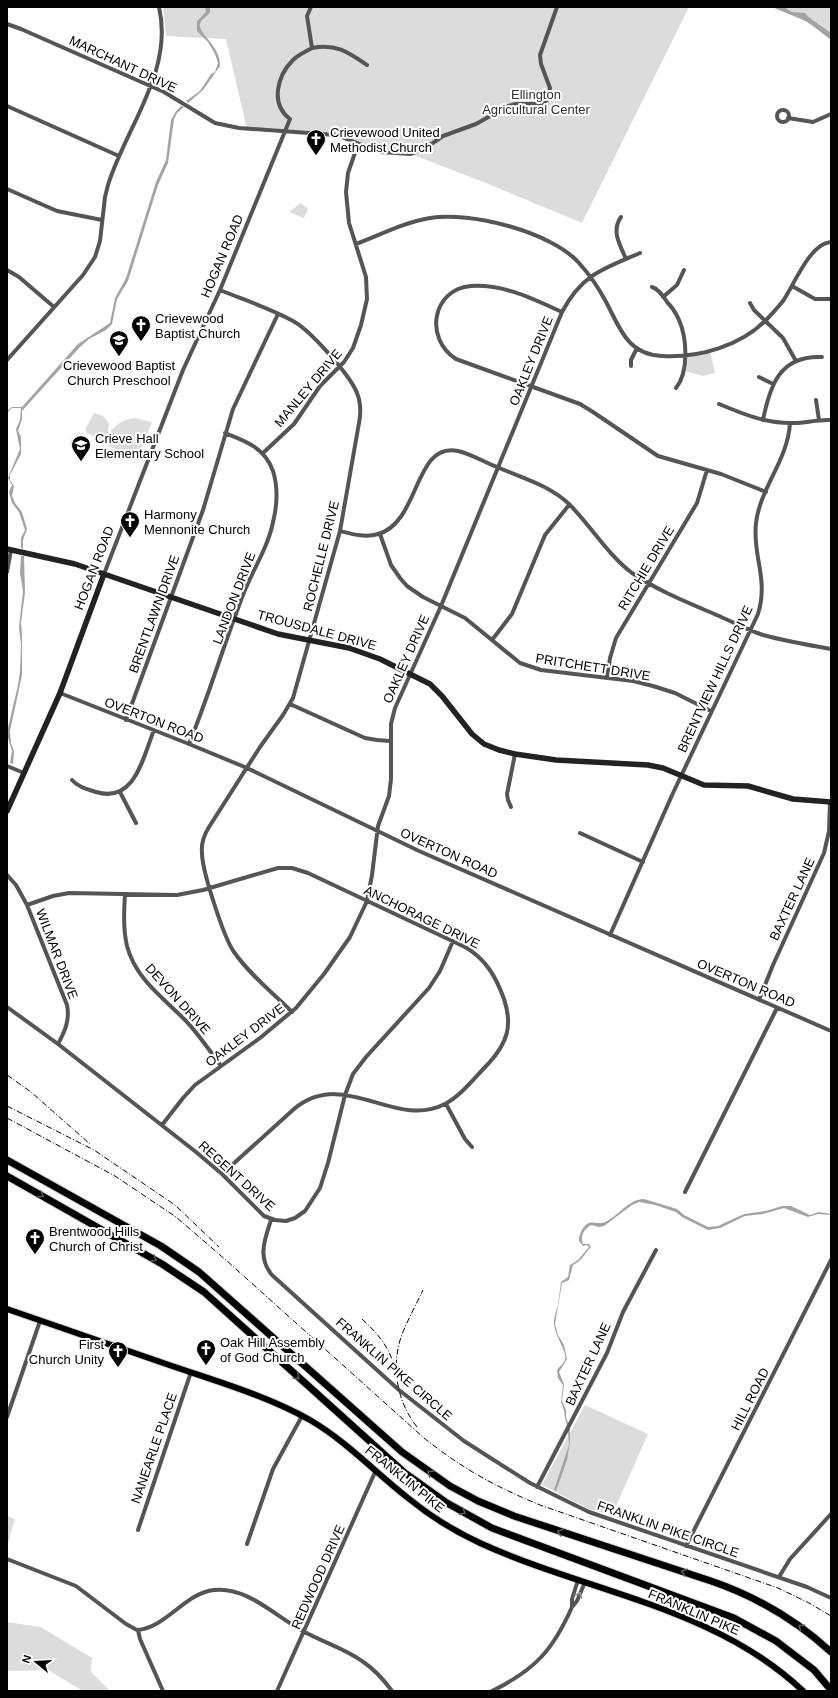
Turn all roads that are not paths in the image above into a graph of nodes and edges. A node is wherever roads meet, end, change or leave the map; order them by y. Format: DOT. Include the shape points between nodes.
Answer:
graph roads {
  1 [pos="159,7"];
  2 [pos="311,7"];
  3 [pos="558,7"];
  4 [pos="7,24"];
  5 [pos="312,48"];
  6 [pos="367,65"];
  7 [pos="150,86"];
  8 [pos="7,106"];
  9 [pos="831,114"];
  10 [pos="788,118"];
  11 [pos="284,132"];
  12 [pos="358,144"];
  13 [pos="119,156"];
  14 [pos="7,189"];
  15 [pos="621,217"];
  16 [pos="102,220"];
  17 [pos="831,242"];
  18 [pos="356,244"];
  19 [pos="640,253"];
  20 [pos="626,259"];
  21 [pos="7,270"];
  22 [pos="684,270"];
  23 [pos="590,277"];
  24 [pos="792,286"];
  25 [pos="652,287"];
  26 [pos="220,290"];
  27 [pos="663,297"];
  28 [pos="831,300"];
  29 [pos="750,304"];
  30 [pos="54,307"];
  31 [pos="562,312"];
  32 [pos="278,314"];
  33 [pos="766,320"];
  34 [pos="637,348"];
  35 [pos="685,354"];
  36 [pos="822,357"];
  37 [pos="7,360"];
  38 [pos="796,361"];
  39 [pos="631,366"];
  40 [pos="339,368"];
  41 [pos="759,377"];
  42 [pos="773,384"];
  43 [pos="531,386"];
  44 [pos="676,388"];
  45 [pos="816,400"];
  46 [pos="719,404"];
  47 [pos="763,420"];
  48 [pos="819,420"];
  49 [pos="831,420"];
  50 [pos="790,423"];
  51 [pos="225,433"];
  52 [pos="263,453"];
  53 [pos="498,468"];
  54 [pos="707,470"];
  55 [pos="766,492"];
  56 [pos="569,504"];
  57 [pos="340,531"];
  58 [pos="380,534"];
  59 [pos="9,549"];
  60 [pos="7,572"];
  61 [pos="104,574"];
  62 [pos="649,583"];
  63 [pos="171,598"];
  64 [pos="441,606"];
  65 [pos="234,618"];
  66 [pos="751,630"];
  67 [pos="309,640"];
  68 [pos="492,640"];
  69 [pos="831,649"];
  70 [pos="410,673"];
  71 [pos="607,678"];
  72 [pos="60,693"];
  73 [pos="290,704"];
  74 [pos="711,711"];
  75 [pos="126,720"];
  76 [pos="154,730"];
  77 [pos="390,741"];
  78 [pos="189,744"];
  79 [pos="515,754"];
  80 [pos="7,766"];
  81 [pos="247,768"];
  82 [pos="24,774"];
  83 [pos="680,776"];
  84 [pos="72,780"];
  85 [pos="120,792"];
  86 [pos="831,802"];
  87 [pos="511,807"];
  88 [pos="7,811"];
  89 [pos="136,823"];
  90 [pos="378,831"];
  91 [pos="580,833"];
  92 [pos="643,862"];
  93 [pos="7,875"];
  94 [pos="210,888"];
  95 [pos="125,894"];
  96 [pos="367,901"];
  97 [pos="27,905"];
  98 [pos="610,935"];
  99 [pos="453,941"];
  100 [pos="759,1000"];
  101 [pos="7,1007"];
  102 [pos="777,1008"];
  103 [pos="292,1012"];
  104 [pos="831,1031"];
  105 [pos="58,1044"];
  106 [pos="221,1066"];
  107 [pos="345,1095"];
  108 [pos="446,1104"];
  109 [pos="162,1125"];
  110 [pos="472,1147"];
  111 [pos="7,1160"];
  112 [pos="222,1174"];
  113 [pos="7,1176"];
  114 [pos="685,1192"];
  115 [pos="271,1220"];
  116 [pos="656,1250"];
  117 [pos="831,1260"];
  118 [pos="7,1309"];
  119 [pos="40,1320"];
  120 [pos="191,1372"];
  121 [pos="302,1416"];
  122 [pos="7,1417"];
  123 [pos="376,1470"];
  124 [pos="538,1487"];
  125 [pos="831,1514"];
  126 [pos="138,1530"];
  127 [pos="247,1544"];
  128 [pos="686,1546"];
  129 [pos="7,1559"];
  130 [pos="779,1577"];
  131 [pos="582,1581"];
  132 [pos="831,1598"];
  133 [pos="572,1606"];
  134 [pos="138,1630"];
  135 [pos="304,1632"];
  136 [pos="831,1652"];
  137 [pos="831,1690"];
  138 [pos="163,1691"];
  139 [pos="278,1691"];
  140 [pos="392,1691"];
  141 [pos="492,1691"];
  142 [pos="803,1691"];
  1 -- 7 [label="street" via="162,23 160,54"];
  2 -- 5 [label="street" via="307,16"];
  3 -- 12 [label="street, MARCHANT DRIVE" via="540,55 550,88 548,100 541,104 511,105 487,119 449,134 421,151 411,154 388,153"];
  4 -- 7 [label="street, MARCHANT DRIVE"];
  5 -- 6 [label="street" via="340,48"];
  5 -- 11 [label="street, HOGAN ROAD" via="292,61 278,84 280,104 284,114 290,119"];
  7 -- 11 [label="street, MARCHANT DRIVE" via="215,123 234,128"];
  7 -- 13 [label="street"];
  8 -- 13 [label="street"];
  9 -- 10 [label="street" via="812,122"];
  11 -- 12 [label="street, MARCHANT DRIVE" via="336,136"];
  11 -- 26 [label="street, HOGAN ROAD"];
  12 -- 18 [label="street, MANLEY DRIVE" via="349,170 346,192 349,223"];
  13 -- 16 [label="street" via="107,187"];
  14 -- 16 [label="street" via="57,211"];
  15 -- 20 [label="street" via="616,233"];
  16 -- 30 [label="street" via="95,258"];
  17 -- 24 [label="street" via="814,251"];
  18 -- 23 [label="street" via="424,219 465,218 504,225 546,240 572,255"];
  18 -- 40 [label="street, MANLEY DRIVE" via="366,272 366,304 356,342"];
  19 -- 20 [label="street, OAKLEY DRIVE"];
  20 -- 23 [label="street, OAKLEY DRIVE"];
  21 -- 30 [label="street"];
  22 -- 27 [label="street" via="677,285"];
  23 -- 31 [label="street, OAKLEY DRIVE" via="572,294"];
  23 -- 34 [label="street" via="606,301 621,333"];
  24 -- 28 [label="street" via="815,299"];
  24 -- 33 [label="street"];
  25 -- 27 [label="street"];
  26 -- 32 [label="street, ROCHELLE DRIVE"];
  26 -- 61 [label="street, HOGAN ROAD" via="183,370"];
  27 -- 35 [label="street" via="680,322"];
  29 -- 33 [label="street"];
  30 -- 37 [label="street"];
  31 -- 43 [label="street, OAKLEY DRIVE"];
  31 -- 43 [label="street" via="514,292 476,286 456,290 439,309 436,320 437,334 441,345 451,356"];
  32 -- 40 [label="street, ROCHELLE DRIVE" via="308,331"];
  32 -- 51 [label="street, BRENTLAWN DRIVE" via="236,402"];
  33 -- 35 [label="street" via="731,344 710,351"];
  33 -- 38 [label="street" via="785,340"];
  34 -- 35 [label="street" via="659,356"];
  34 -- 39 [label="street"];
  35 -- 44 [label="street" via="684,374"];
  36 -- 38 [label="street"];
  38 -- 42 [label="street" via="782,371"];
  40 -- 52 [label="street, MANLEY DRIVE" via="320,386 297,420"];
  40 -- 57 [label="street, ROCHELLE DRIVE" via="357,392 361,408"];
  41 -- 42 [label="street"];
  42 -- 47 [label="street"];
  43 -- 53 [label="street, OAKLEY DRIVE"];
  43 -- 54 [label="street" via="589,409 658,456"];
  45 -- 48 [label="street"];
  46 -- 47 [label="street"];
  47 -- 50 [label="street"];
  48 -- 49 [label="street"];
  48 -- 50 [label="street"];
  50 -- 55 [label="street, BRENTVIEW HILLS DRIVE" via="786,448"];
  51 -- 52 [label="street, LANDON DRIVE" via="252,444"];
  51 -- 63 [label="street, BRENTLAWN DRIVE" via="203,510"];
  52 -- 65 [label="street, LANDON DRIVE" via="274,476 274,518 269,537"];
  53 -- 56 [label="street" via="545,488"];
  53 -- 58 [label="street" via="457,451 448,450 437,454 426,466 401,518 392,528"];
  53 -- 64 [label="street, OAKLEY DRIVE"];
  54 -- 55 [label="street"];
  54 -- 62 [label="street, RITCHIE DRIVE" via="697,503"];
  55 -- 66 [label="street, BRENTVIEW HILLS DRIVE" via="756,530 762,596"];
  56 -- 62 [label="street" via="611,554"];
  56 -- 68 [label="street" via="545,536 512,614"];
  57 -- 58 [label="street" via="366,535"];
  57 -- 67 [label="street, ROCHELLE DRIVE"];
  58 -- 64 [label="street, PRITCHETT DRIVE" via="389,560 402,580 416,593"];
  59 -- 60 [label="street"];
  59 -- 61 [label="street, TROUSDALE DRIVE" via="75,564"];
  61 -- 63 [label="street, TROUSDALE DRIVE"];
  61 -- 72 [label="street, HOGAN ROAD"];
  62 -- 66 [label="street"];
  62 -- 71 [label="street, RITCHIE DRIVE" via="616,638"];
  63 -- 65 [label="street, TROUSDALE DRIVE"];
  63 -- 75 [label="street, BRENTLAWN DRIVE"];
  64 -- 68 [label="street, PRITCHETT DRIVE" via="465,618"];
  64 -- 70 [label="street, OAKLEY DRIVE"];
  65 -- 67 [label="street, TROUSDALE DRIVE" via="278,634"];
  65 -- 78 [label="street, LANDON DRIVE"];
  66 -- 69 [label="street"];
  66 -- 74 [label="street, BRENTVIEW HILLS DRIVE"];
  67 -- 70 [label="street, TROUSDALE DRIVE" via="354,649"];
  67 -- 73 [label="street, ROCHELLE DRIVE"];
  68 -- 71 [label="street, PRITCHETT DRIVE" via="513,659 527,666 540,670"];
  70 -- 77 [label="street, OAKLEY DRIVE" via="392,715"];
  70 -- 79 [label="street, TROUSDALE DRIVE" via="436,689 476,738 491,747"];
  71 -- 74 [label="street, PRITCHETT DRIVE" via="664,689"];
  72 -- 75 [label="street, OVERTON ROAD"];
  72 -- 82 [label="street, HOGAN ROAD"];
  73 -- 77 [label="street" via="362,736"];
  73 -- 81 [label="street, ROCHELLE DRIVE"];
  74 -- 83 [label="street, BRENTVIEW HILLS DRIVE"];
  75 -- 76 [label="street, OVERTON ROAD"];
  76 -- 78 [label="street, OVERTON ROAD"];
  76 -- 85 [label="street" via="136,776"];
  77 -- 90 [label="street, OAKLEY DRIVE" via="390,792 378,824"];
  78 -- 81 [label="street, OVERTON ROAD"];
  79 -- 83 [label="street, TROUSDALE DRIVE" via="564,761 644,764 663,768"];
  79 -- 87 [label="street" via="507,796"];
  80 -- 82 [label="street"];
  81 -- 90 [label="street, OVERTON ROAD"];
  81 -- 94 [label="street, ROCHELLE DRIVE" via="204,839 202,860"];
  82 -- 88 [label="street, HOGAN ROAD"];
  83 -- 86 [label="street, TROUSDALE DRIVE" via="704,785 751,787 793,799"];
  83 -- 92 [label="street, BRENTVIEW HILLS DRIVE"];
  84 -- 85 [label="street" via="78,786 100,793 109,795"];
  85 -- 89 [label="street"];
  86 -- 100 [label="street, BAXTER LANE" via="825,849"];
  90 -- 96 [label="street, OAKLEY DRIVE"];
  90 -- 98 [label="street, OVERTON ROAD"];
  91 -- 92 [label="street"];
  92 -- 98 [label="street, BRENTVIEW HILLS DRIVE"];
  93 -- 97 [label="street, WILMAR DRIVE" via="19,889"];
  94 -- 95 [label="street, ANCHORAGE DRIVE" via="177,895"];
  94 -- 96 [label="street, ANCHORAGE DRIVE" via="271,869 288,867 303,871"];
  94 -- 103 [label="street, ROCHELLE DRIVE" via="232,948 246,966"];
  95 -- 97 [label="street, ANCHORAGE DRIVE" via="65,893"];
  95 -- 106 [label="street, DEVON DRIVE" via="126,938 136,969 195,1031"];
  96 -- 99 [label="street, ANCHORAGE DRIVE"];
  96 -- 103 [label="street, OAKLEY DRIVE" via="345,946"];
  97 -- 105 [label="street, WILMAR DRIVE" via="67,1005 67,1025"];
  98 -- 100 [label="street, OVERTON ROAD"];
  99 -- 107 [label="street, REGENT DRIVE" via="431,986 358,1067 350,1079"];
  99 -- 108 [label="street, ANCHORAGE DRIVE" via="476,953 487,965 500,989 507,1010 508,1023 506,1039 498,1052 460,1093"];
  100 -- 102 [label="street, OVERTON ROAD"];
  101 -- 105 [label="street, REGENT DRIVE"];
  102 -- 104 [label="street, OVERTON ROAD"];
  102 -- 114 [label="street"];
  103 -- 106 [label="street, OAKLEY DRIVE"];
  105 -- 109 [label="street, REGENT DRIVE"];
  106 -- 109 [label="street, OAKLEY DRIVE" via="190,1090"];
  107 -- 108 [label="street, ANCHORAGE DRIVE" via="414,1110"];
  107 -- 112 [label="street, ANCHORAGE DRIVE" via="325,1094 306,1100"];
  107 -- 115 [label="street, REGENT DRIVE" via="327,1169 313,1200 305,1211 295,1218"];
  108 -- 110 [label="street"];
  109 -- 112 [label="street, REGENT DRIVE"];
  136 -- 111 [label="highway, one-way" via="792,1621 741,1592 514,1516 478,1502 450,1486 402,1452 199,1272 156,1243"];
  112 -- 115 [label="street, REGENT DRIVE" via="257,1210"];
  113 -- 137 [label="highway, one-way" via="162,1264 204,1292 405,1473 447,1503 504,1533 734,1618 776,1640 814,1670"];
  115 -- 124 [label="street, FRANKLIN PIKE CIRCLE" via="263,1255 266,1266 275,1278 399,1390 438,1421 485,1455"];
  116 -- 124 [label="street, BAXTER LANE" via="623,1312 607,1353"];
  117 -- 128 [label="street, HILL ROAD"];
  118 -- 119 [label="main road, FRANKLIN PIKE"];
  119 -- 120 [label="main road, FRANKLIN PIKE"];
  119 -- 122 [label="street"];
  120 -- 121 [label="main road, FRANKLIN PIKE" via="258,1396"];
  120 -- 126 [label="street, NANEARLE PLACE"];
  121 -- 123 [label="main road, FRANKLIN PIKE" via="339,1439"];
  121 -- 127 [label="street" via="273,1469"];
  123 -- 131 [label="main road, FRANKLIN PIKE" via="408,1499 458,1532 494,1549"];
  123 -- 135 [label="street, REDWOOD DRIVE"];
  124 -- 128 [label="street, FRANKLIN PIKE CIRCLE" via="589,1512"];
  125 -- 130 [label="street" via="790,1559"];
  128 -- 130 [label="street, FRANKLIN PIKE CIRCLE"];
  129 -- 134 [label="street" via="76,1586 126,1624"];
  130 -- 132 [label="street, FRANKLIN PIKE CIRCLE"];
  131 -- 133 [label="street" via="572,1599"];
  133 -- 131 [label="street, one-way" via="577,1601"];
  131 -- 142 [label="main road, FRANKLIN PIKE" via="726,1636 768,1662"];
  133 -- 141 [label="street" via="559,1634 544,1654 521,1675"];
  134 -- 135 [label="street" via="154,1624 194,1598 215,1590 228,1590 249,1598"];
  134 -- 138 [label="street"];
  135 -- 139 [label="street, REDWOOD DRIVE"];
  135 -- 140 [label="street" via="358,1658"];
}
